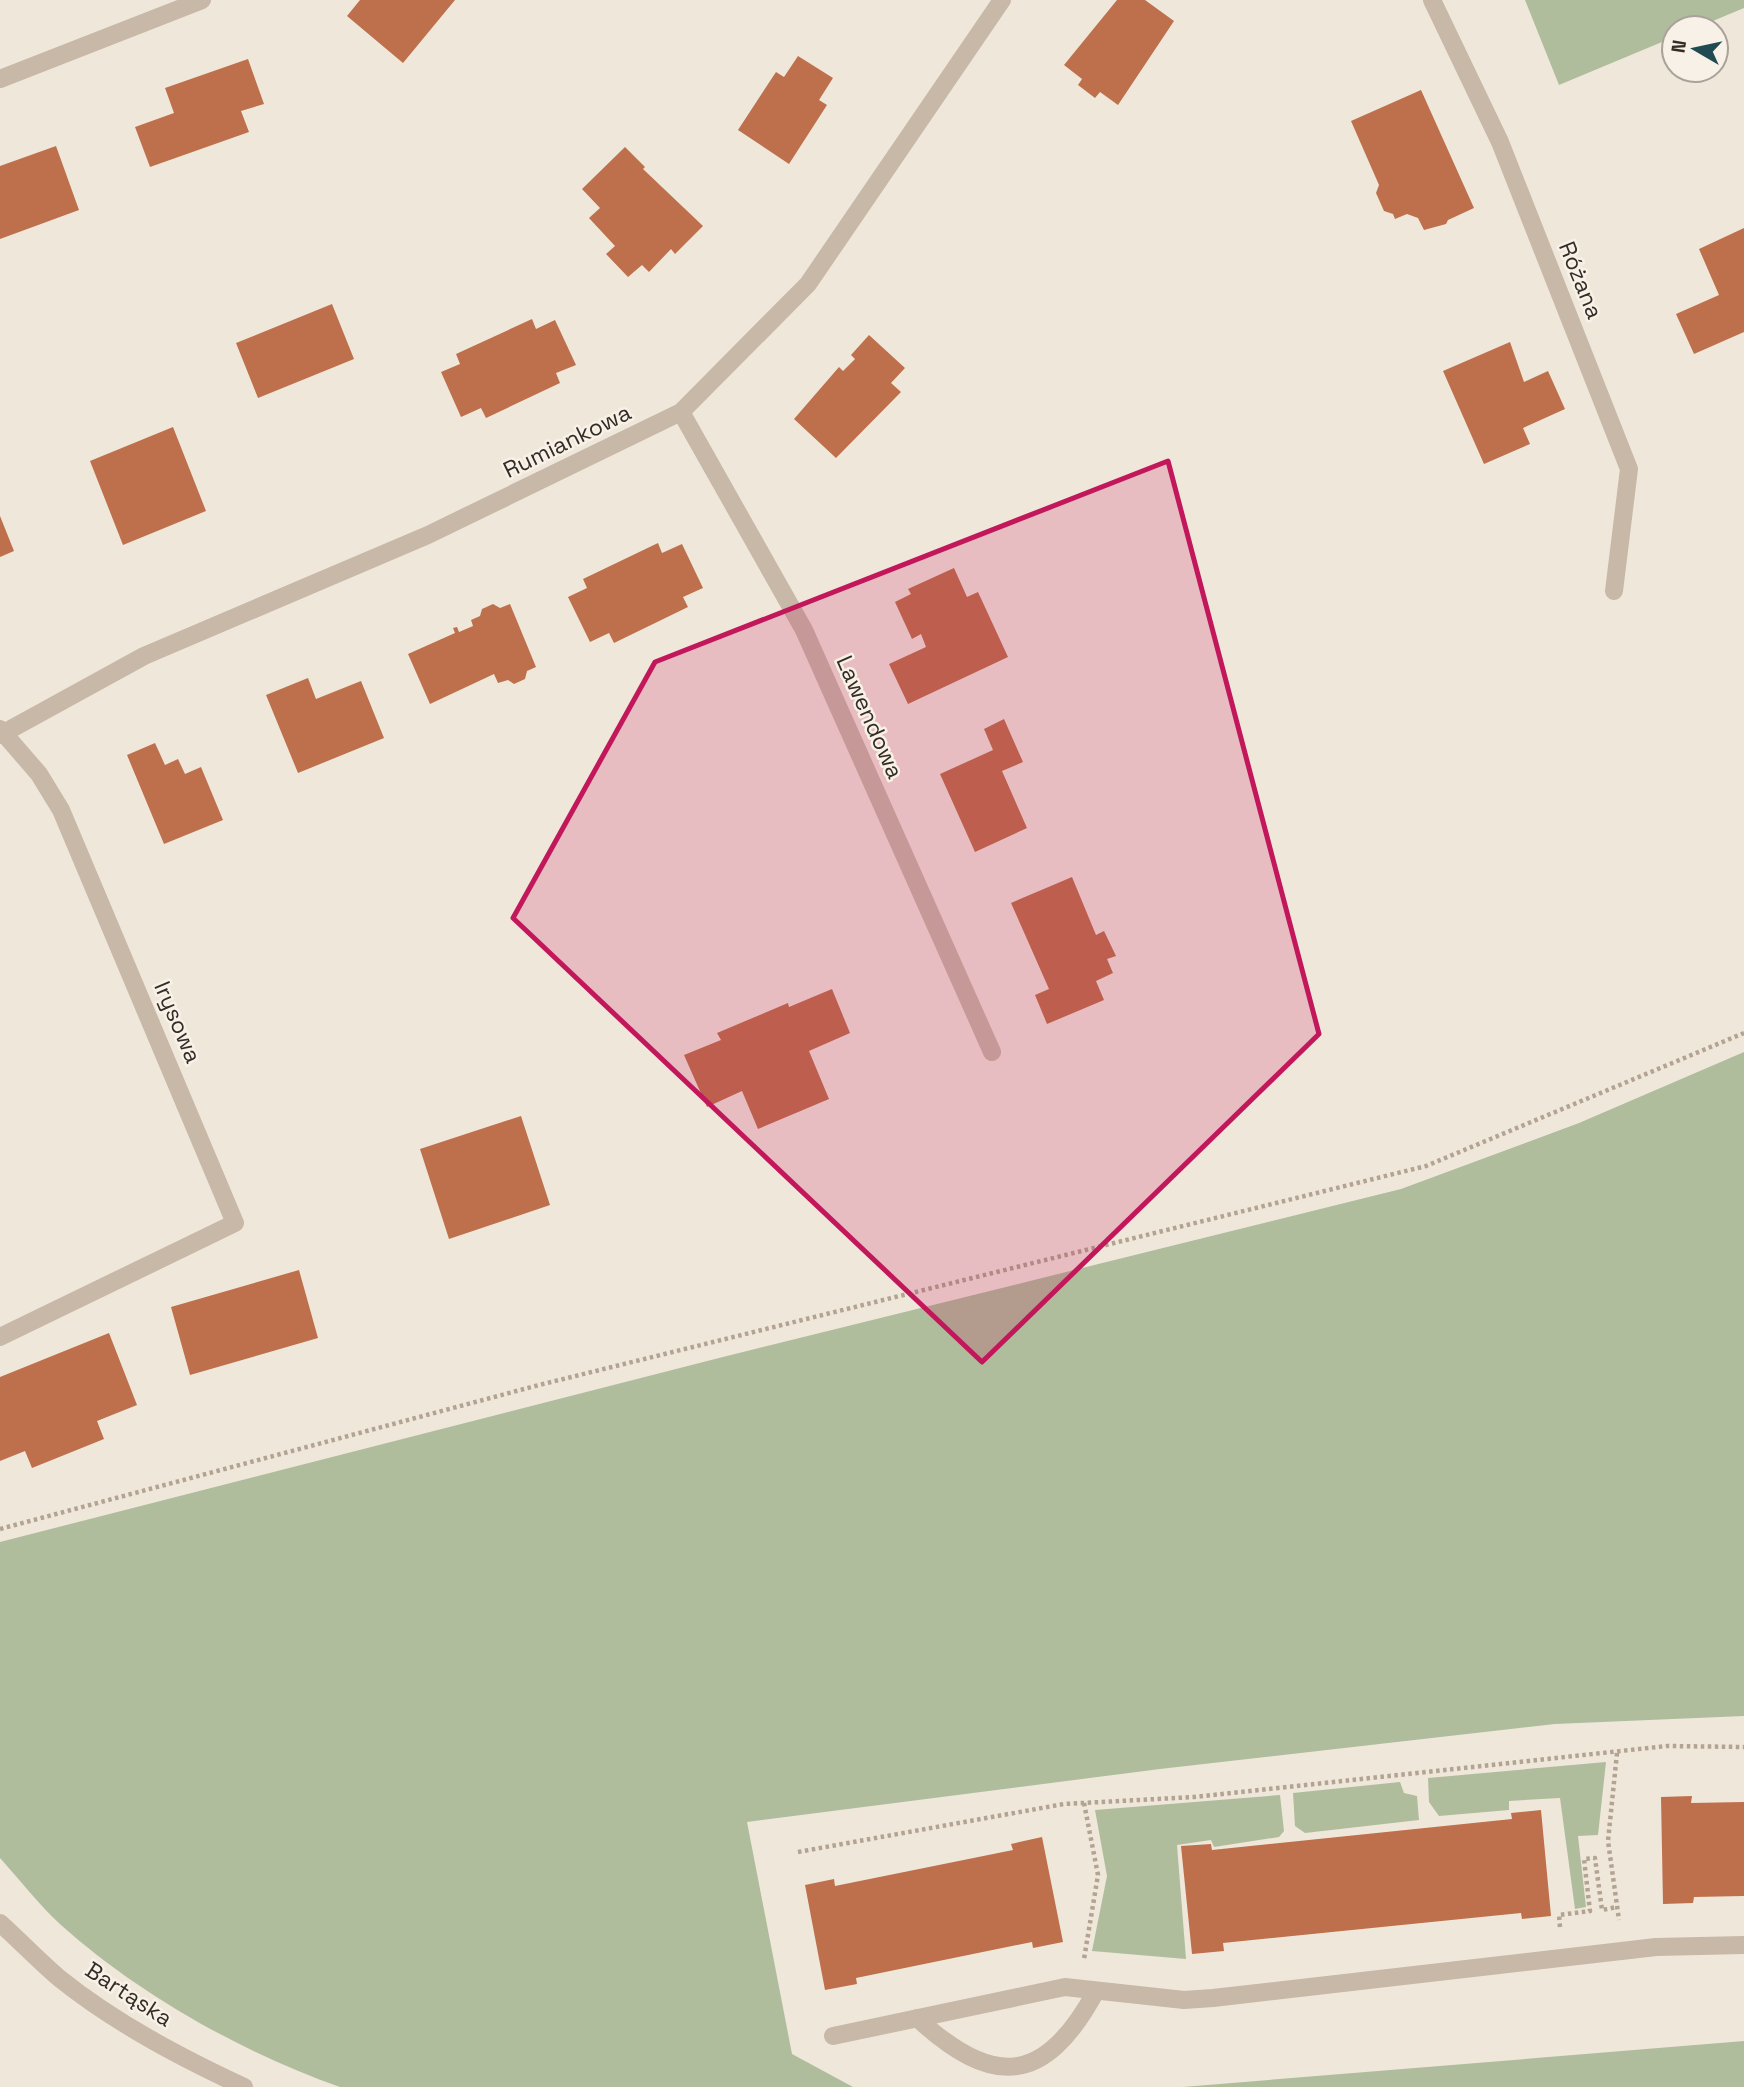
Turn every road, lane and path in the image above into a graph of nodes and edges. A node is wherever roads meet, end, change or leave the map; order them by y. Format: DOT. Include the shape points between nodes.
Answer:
graph roads {
  1 [pos="201,0"];
  2 [pos="1002,0"];
  3 [pos="1432,0"];
  4 [pos="0,79"];
  5 [pos="681,412"];
  6 [pos="1614,591"];
  7 [pos="1,732"];
  8 [pos="1744,1033"];
  9 [pos="992,1052"];
  10 [pos="0,1338"];
  11 [pos="0,1530"];
  12 [pos="1744,1747"];
  13 [pos="1616,1753"];
  14 [pos="1084,1803"];
  15 [pos="798,1852"];
  16 [pos="1617,1908"];
  17 [pos="1619,1920"];
  18 [pos="0,1923"];
  19 [pos="1560,1928"];
  20 [pos="1744,1945"];
  21 [pos="1084,1963"];
  22 [pos="1096,1990"];
  23 [pos="917,2018"];
  24 [pos="833,2036"];
  25 [pos="244,2087"];
  1 -- 4 [label="street"];
  2 -- 5 [label="street, Rumiankowa" via="808,284"];
  3 -- 6 [label="street, Różana" via="1500,142 1629,469"];
  5 -- 7 [label="street, Rumiankowa" via="428,535 144,656"];
  5 -- 9 [label="street, Lawendowa" via="804,630"];
  7 -- 10 [label="street, Irysowa" via="39,774 61,810 235,1223"];
  8 -- 11 [label="path" via="1426,1166 539,1385"];
  12 -- 13 [label="path" via="1667,1746"];
  13 -- 14 [label="path" via="1194,1797"];
  13 -- 16 [label="path" via="1608,1842"];
  14 -- 15 [label="path"];
  14 -- 21 [label="path" via="1098,1875"];
  16 -- 17 [label="path"];
  16 -- 19 [label="path" via="1602,1910 1595,1858 1584,1860 1590,1911 1559,1915"];
  18 -- 25 [label="street, Bartąska" via="60,1978 116,2019"];
  20 -- 22 [label="street" via="1656,1947 1213,1998 1184,2000"];
  22 -- 23 [label="street" via="1065,1987"];
  22 -- 23 [label="street" via="1078,2025 1035,2074 1011,2083 993,2083 973,2073 939,2048"];
  23 -- 24 [label="street"];
}
